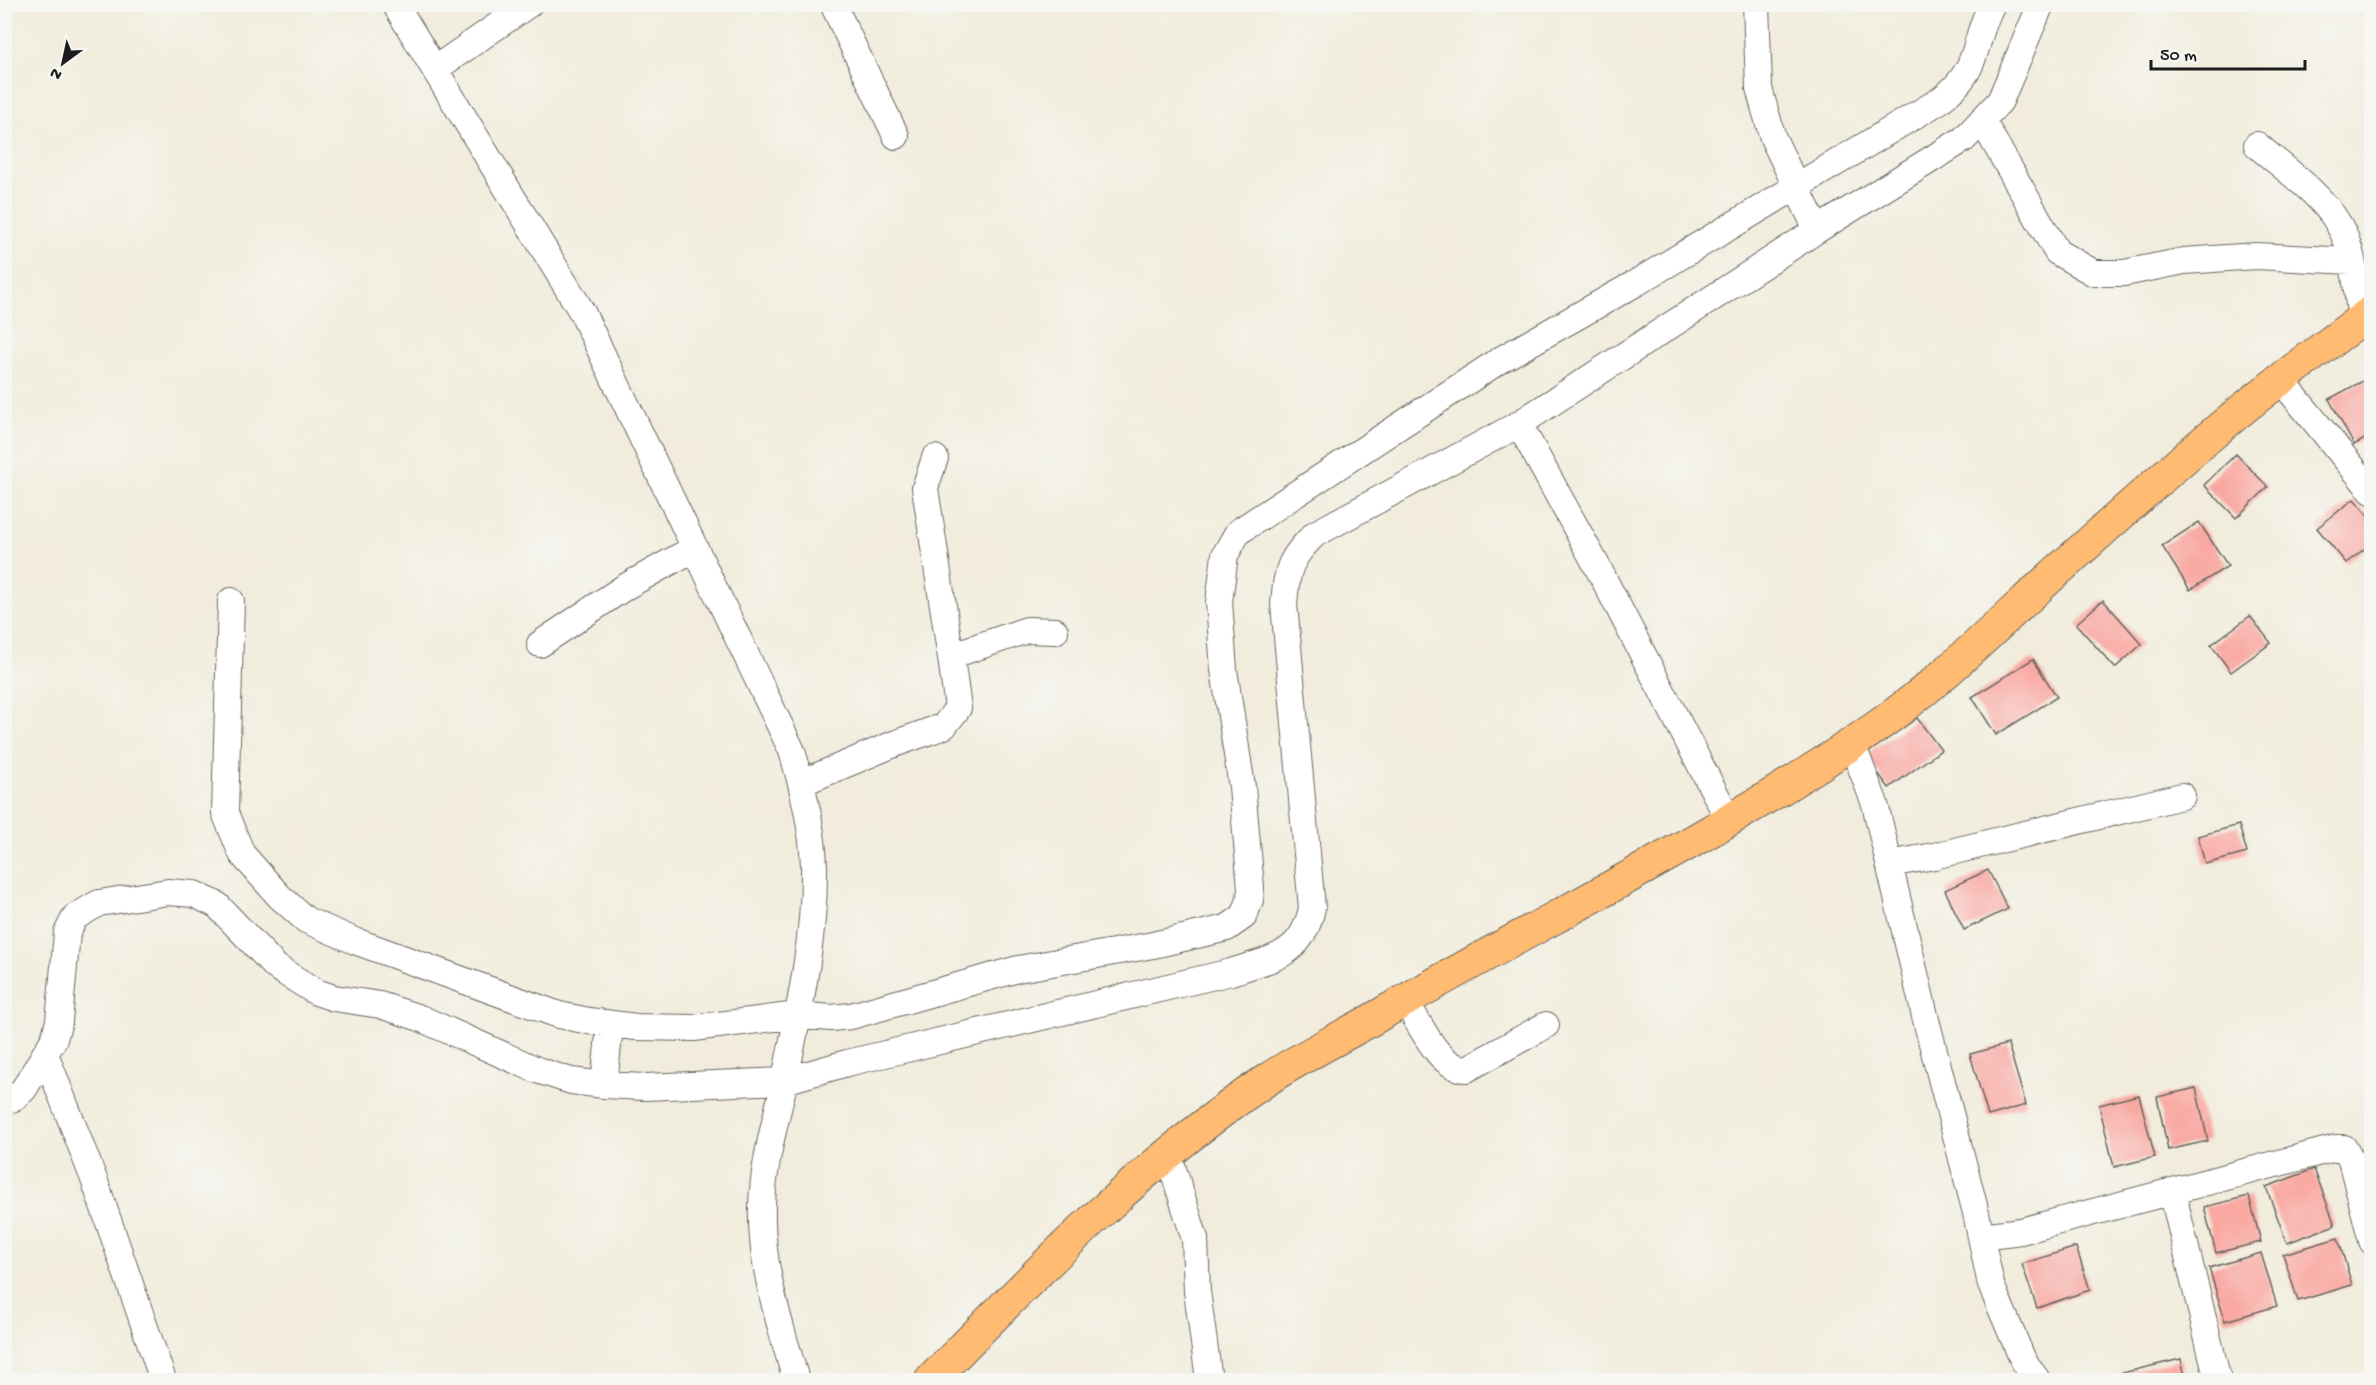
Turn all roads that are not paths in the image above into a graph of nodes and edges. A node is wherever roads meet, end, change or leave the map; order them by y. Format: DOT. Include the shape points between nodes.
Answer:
graph roads {
  1 [pos="396,4"];
  2 [pos="529,4"];
  3 [pos="833,4"];
  4 [pos="1756,4"];
  5 [pos="1992,4"];
  6 [pos="2041,4"];
  7 [pos="435,69"];
  8 [pos="1983,122"];
  9 [pos="896,136"];
  10 [pos="2257,145"];
  11 [pos="1799,190"];
  12 [pos="1814,225"];
  13 [pos="2351,261"];
  14 [pos="2366,315"];
  15 [pos="2281,380"];
  16 [pos="1520,424"];
  17 [pos="935,458"];
  18 [pos="2372,491"];
  19 [pos="695,548"];
  20 [pos="231,601"];
  21 [pos="1054,631"];
  22 [pos="540,644"];
  23 [pos="951,658"];
  24 [pos="1852,744"];
  25 [pos="801,783"];
  26 [pos="2182,796"];
  27 [pos="1730,822"];
  28 [pos="1889,864"];
  29 [pos="1405,1000"];
  30 [pos="796,1021"];
  31 [pos="1546,1025"];
  32 [pos="610,1029"];
  33 [pos="46,1056"];
  34 [pos="785,1077"];
  35 [pos="604,1078"];
  36 [pos="4,1101"];
  37 [pos="1168,1153"];
  38 [pos="2172,1191"];
  39 [pos="1981,1236"];
  40 [pos="2372,1241"];
  41 [pos="163,1380"];
  42 [pos="796,1380"];
  43 [pos="931,1380"];
  44 [pos="1209,1380"];
  45 [pos="2037,1380"];
  46 [pos="2218,1380"];
  1 -- 7 [label="street"];
  2 -- 7 [label="street"];
  3 -- 9 [label="street"];
  4 -- 11 [label="street" via="1762,103 1773,138"];
  5 -- 11 [label="street" via="1962,82 1939,101"];
  6 -- 8 [label="street" via="2000,101"];
  7 -- 19 [label="street" via="582,312"];
  8 -- 12 [label="street" via="1964,139"];
  8 -- 13 [label="street" via="2057,252 2094,273 2124,273 2184,261 2256,256"];
  10 -- 13 [label="street" via="2327,208 2340,226"];
  11 -- 12 [label="street"];
  11 -- 30 [label="street" via="1500,360 1238,532 1225,555 1219,602 1251,888 1248,907 1236,924 1153,945 1018,969 851,1016"];
  12 -- 16 [label="street"];
  13 -- 14 [label="street"];
  14 -- 15 [label="main road"];
  15 -- 18 [label="street"];
  15 -- 24 [label="main road" via="2112,523 1920,696"];
  16 -- 27 [label="street"];
  16 -- 34 [label="street" via="1315,534 1295,553 1286,577 1284,604 1311,908 1308,928 1299,943 1278,956 1231,972"];
  17 -- 23 [label="street" via="925,489"];
  19 -- 22 [label="street" via="625,587"];
  19 -- 25 [label="street" via="792,751"];
  20 -- 32 [label="street" via="225,813 242,854 279,896 306,920 355,941 559,1015"];
  21 -- 23 [label="street" via="1027,630"];
  23 -- 25 [label="street" via="958,708 944,726"];
  24 -- 27 [label="main road"];
  24 -- 28 [label="street" via="1875,804"];
  25 -- 30 [label="street" via="814,865 813,908"];
  26 -- 28 [label="street"];
  27 -- 29 [label="main road"];
  28 -- 39 [label="street"];
  29 -- 31 [label="street" via="1442,1059 1458,1069 1467,1069"];
  29 -- 37 [label="main road" via="1270,1077"];
  30 -- 32 [label="street"];
  30 -- 34 [label="street"];
  32 -- 35 [label="street"];
  33 -- 35 [label="street" via="59,1021 68,933 75,917 99,903 185,892 217,905 276,967 316,992 410,1015 571,1081"];
  33 -- 36 [label="street" via="24,1089"];
  33 -- 41 [label="street" via="95,1182"];
  34 -- 35 [label="street" via="645,1087"];
  34 -- 42 [label="street" via="764,1173 762,1209 766,1266"];
  37 -- 43 [label="main road" via="1077,1234"];
  37 -- 44 [label="street" via="1195,1239 1200,1320"];
  38 -- 39 [label="street" via="2021,1231"];
  38 -- 40 [label="street" via="2282,1160 2344,1149 2351,1160"];
  38 -- 46 [label="street"];
  39 -- 45 [label="street" via="1999,1307"];
}
